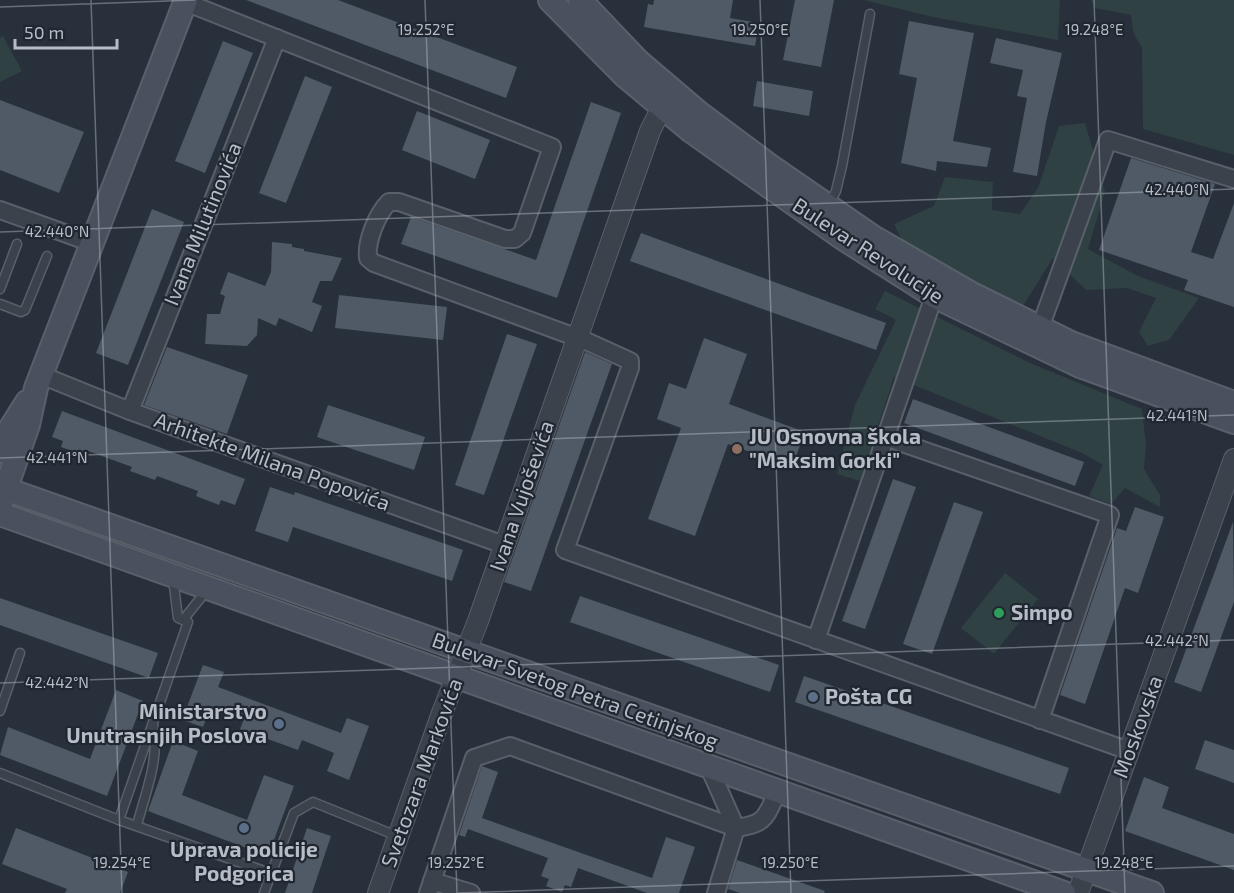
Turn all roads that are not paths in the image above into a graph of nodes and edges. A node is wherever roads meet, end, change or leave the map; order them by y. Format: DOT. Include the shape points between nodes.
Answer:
graph roads {
  1 [pos="550,0"];
  2 [pos="580,0"];
  3 [pos="186,1"];
  4 [pos="870,14"];
  5 [pos="277,38"];
  6 [pos="666,99"];
  7 [pos="1234,179"];
  8 [pos="828,207"];
  9 [pos="0,210"];
  10 [pos="92,243"];
  11 [pos="17,244"];
  12 [pos="47,255"];
  13 [pos="0,289"];
  14 [pos="934,296"];
  15 [pos="0,304"];
  16 [pos="1040,328"];
  17 [pos="577,339"];
  18 [pos="38,382"];
  19 [pos="1234,403"];
  20 [pos="130,411"];
  21 [pos="1234,423"];
  22 [pos="885,437"];
  23 [pos="0,451"];
  24 [pos="1234,459"];
  25 [pos="2,493"];
  26 [pos="0,514"];
  27 [pos="504,545"];
  28 [pos="172,574"];
  29 [pos="209,588"];
  30 [pos="180,619"];
  31 [pos="816,640"];
  32 [pos="20,653"];
  33 [pos="466,653"];
  34 [pos="457,677"];
  35 [pos="0,711"];
  36 [pos="1040,720"];
  37 [pos="153,723"];
  38 [pos="1129,751"];
  39 [pos="708,765"];
  40 [pos="0,773"];
  41 [pos="778,791"];
  42 [pos="119,820"];
  43 [pos="137,825"];
  44 [pos="736,828"];
  45 [pos="398,836"];
  46 [pos="1086,871"];
  47 [pos="270,873"];
  48 [pos="430,887"];
  49 [pos="264,893"];
  50 [pos="378,893"];
  51 [pos="471,893"];
  52 [pos="716,893"];
  53 [pos="1064,893"];
  54 [pos="1078,893"];
  55 [pos="1152,893"];
  1 -- 6 [label="main road, Bulevar Revolucije" via="625,76"];
  2 -- 6 [label="main road, Bulevar Revolucije"];
  3 -- 5 [label="street"];
  3 -- 10 [label="main road"];
  4 -- 8 [label="lane" via="842,166"];
  5 -- 17 [label="street" via="552,147 522,233 515,239 389,202 382,208 367,250 368,258"];
  5 -- 20 [label="street, Ivana Milutinovića"];
  6 -- 8 [label="main road, Bulevar Revolucije"];
  6 -- 14 [label="main road, Bulevar Revolucije" via="841,237"];
  6 -- 17 [label="street, Ivana Vujoševića"];
  7 -- 16 [label="street" via="1108,140"];
  8 -- 16 [label="main road, Bulevar Revolucije" via="920,265"];
  9 -- 10 [label="street"];
  10 -- 18 [label="main road"];
  11 -- 13 [label="lane"];
  12 -- 15 [label="lane" via="25,310"];
  14 -- 21 [label="main road, Bulevar Revolucije" via="1080,366"];
  14 -- 22 [label="street"];
  16 -- 19 [label="main road, Bulevar Revolucije" via="1099,355"];
  17 -- 27 [label="street, Ivana Vujoševića"];
  17 -- 31 [label="street" via="628,358 631,364 565,550"];
  18 -- 20 [label="street, Arhitekte Milana Popovića"];
  18 -- 23 [label="main road"];
  18 -- 25 [label="main road" via="28,425"];
  20 -- 27 [label="street, Arhitekte Milana Popovića"];
  22 -- 31 [label="street"];
  22 -- 36 [label="street" via="1110,515"];
  24 -- 38 [label="street, Moskovska"];
  25 -- 33 [label="main road, Bulevar Svetog Petra Cetinjskog"];
  26 -- 28 [label="main road, Bulevar Svetog Petra Cetinjskog"];
  27 -- 33 [label="street, Ivana Vujoševića"];
  28 -- 29 [label="main road, Bulevar Svetog Petra Cetinjskog"];
  28 -- 30 [label="lane"];
  29 -- 30 [label="lane"];
  29 -- 34 [label="main road, Bulevar Svetog Petra Cetinjskog"];
  30 -- 37 [label="lane" via="188,622"];
  31 -- 36 [label="street"];
  32 -- 35 [label="lane"];
  33 -- 34 [label="street, Svetozara Markovića"];
  33 -- 46 [label="main road, Bulevar Svetog Petra Cetinjskog"];
  34 -- 39 [label="main road, Bulevar Svetog Petra Cetinjskog"];
  34 -- 45 [label="street, Svetozara Markovića"];
  36 -- 38 [label="street"];
  37 -- 42 [label="lane"];
  37 -- 43 [label="lane" via="157,743 154,763"];
  38 -- 46 [label="street, Moskovska"];
  39 -- 41 [label="main road, Bulevar Svetog Petra Cetinjskog"];
  39 -- 44 [label="street, Bulevar Svetog Petra Cetinjskog"];
  40 -- 42 [label="lane"];
  41 -- 44 [label="street" via="762,821 755,826"];
  41 -- 53 [label="main road, Bulevar Svetog Petra Cetinjskog"];
  42 -- 43 [label="lane"];
  43 -- 47 [label="lane"];
  44 -- 48 [label="street, Svetozara Markovića" via="510,746 474,758"];
  44 -- 52 [label="street"];
  45 -- 47 [label="lane" via="313,802 294,813"];
  45 -- 50 [label="street, Svetozara Markovića"];
  46 -- 54 [label="street, Moskovska"];
  46 -- 55 [label="main road, Bulevar Svetog Petra Cetinjskog"];
  47 -- 49 [label="lane"];
  48 -- 51 [label="street"];
}
